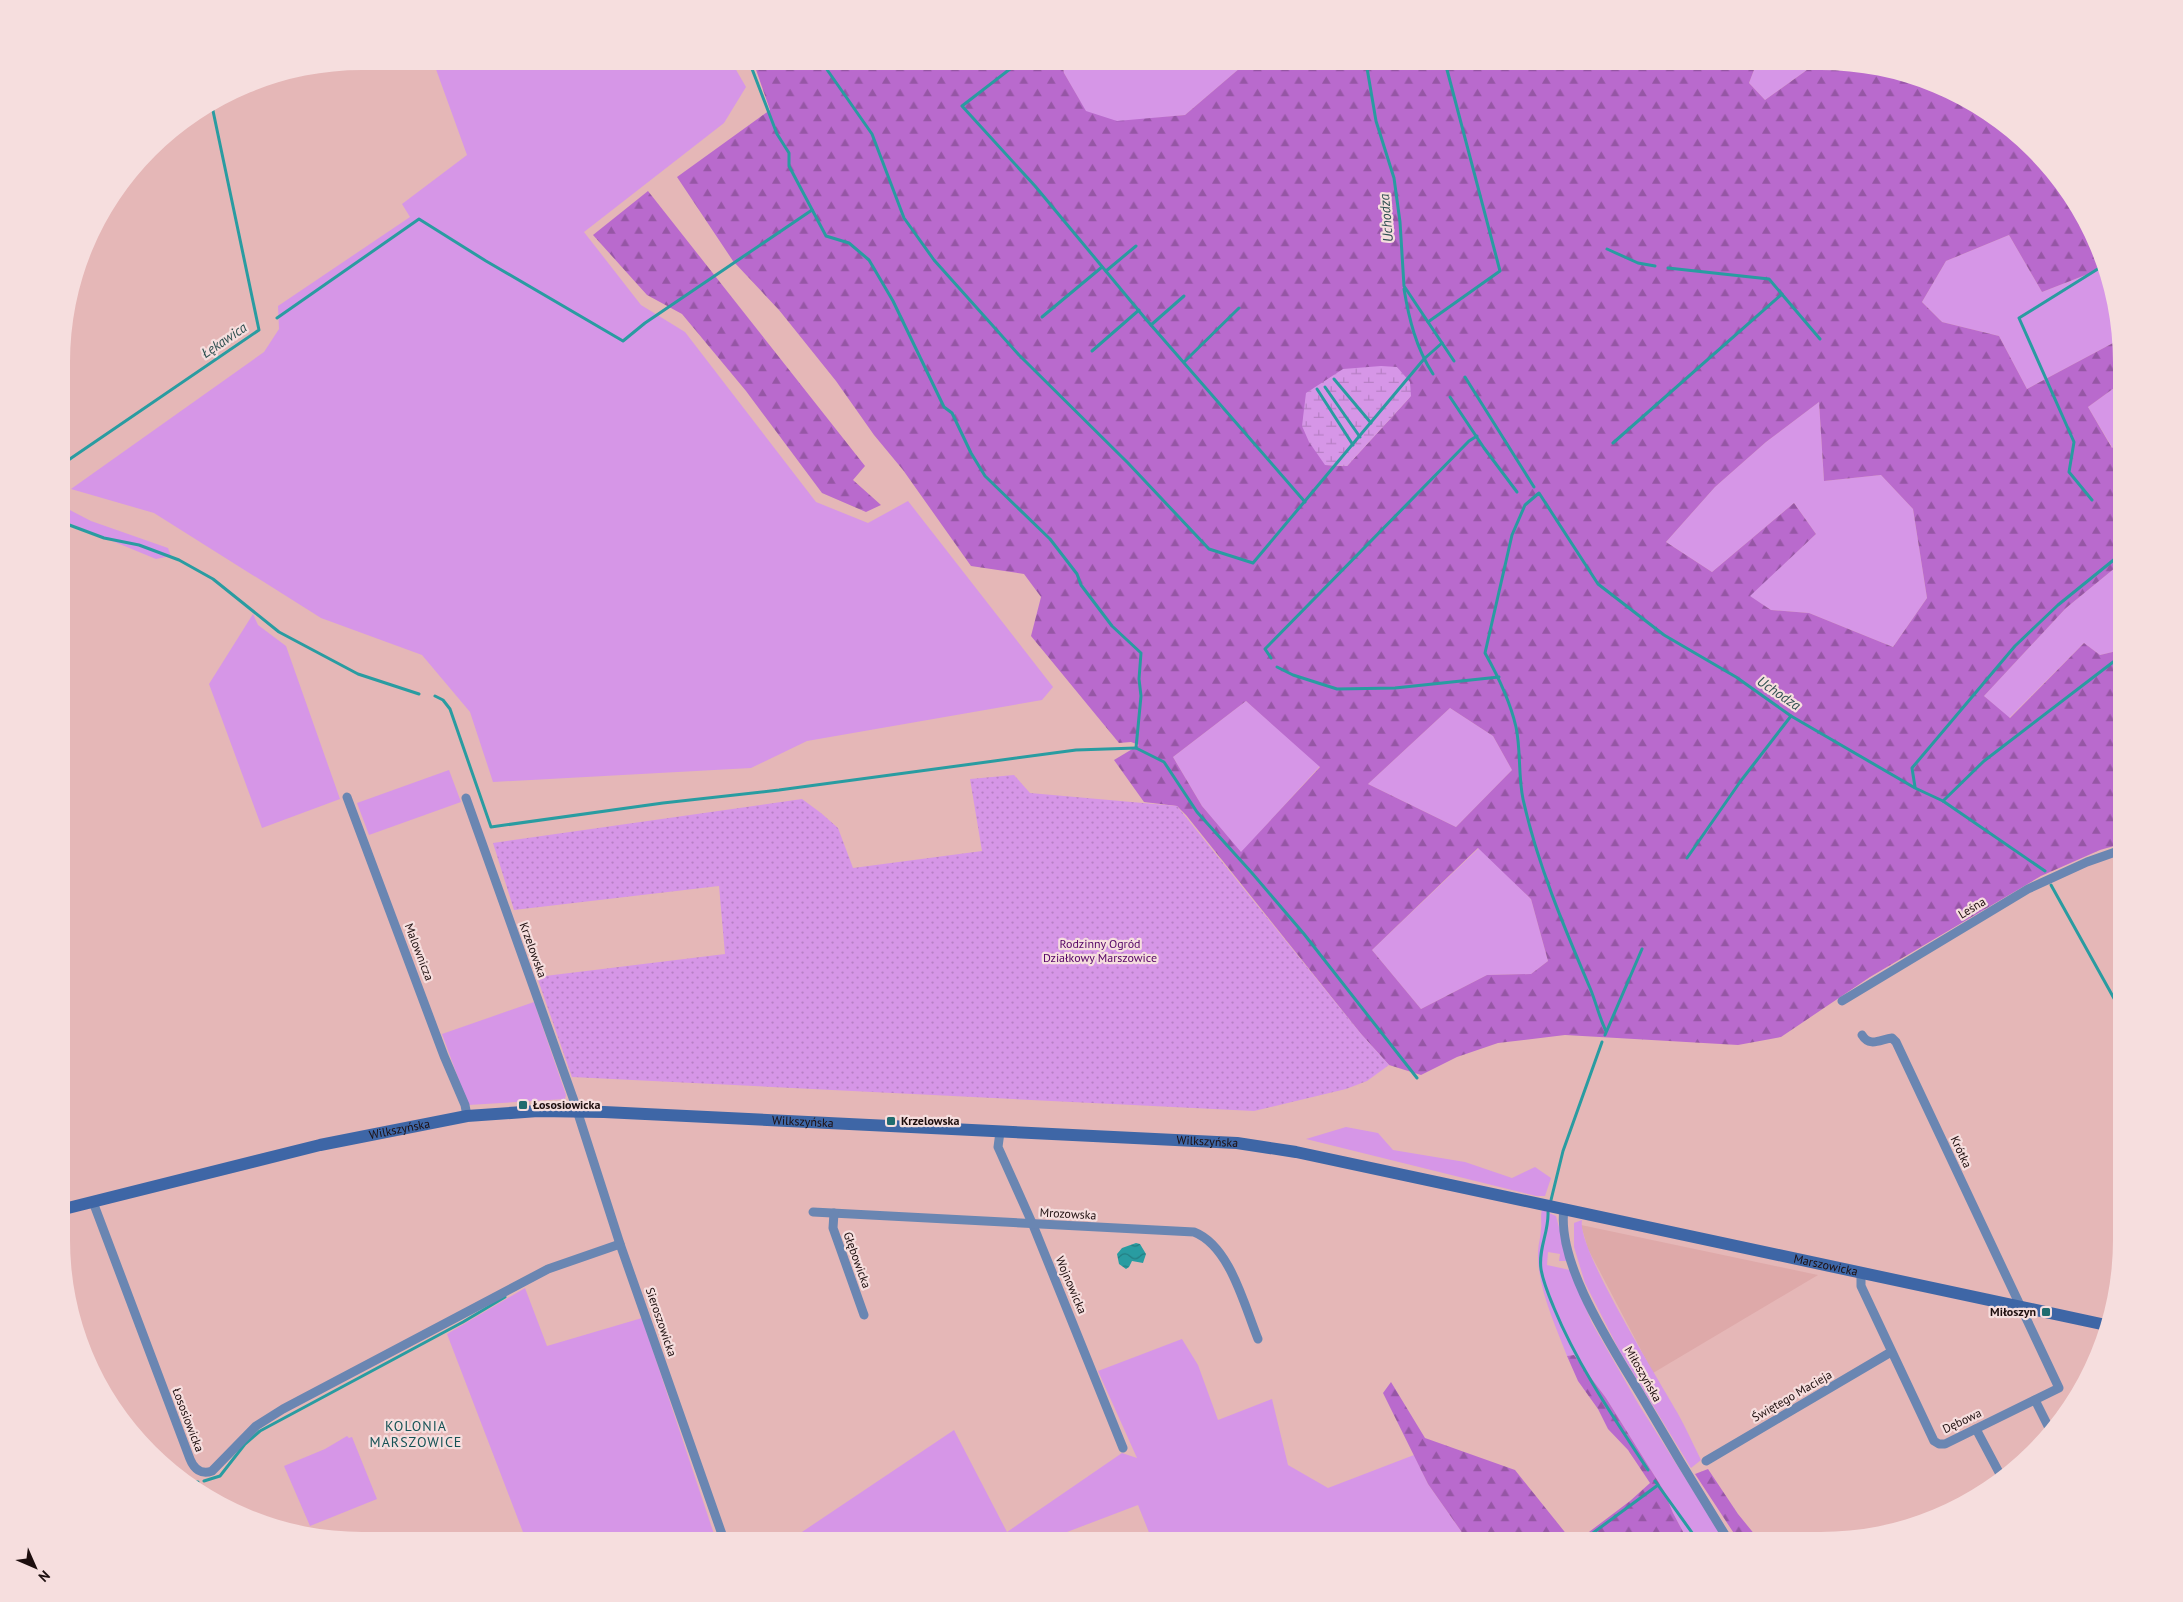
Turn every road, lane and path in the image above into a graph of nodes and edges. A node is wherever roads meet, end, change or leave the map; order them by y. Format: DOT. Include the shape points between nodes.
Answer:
graph roads {
  1 [pos="347,797"];
  2 [pos="466,798"];
  3 [pos="2113,853"];
  4 [pos="1842,1001"];
  5 [pos="1862,1035"];
  6 [pos="577,1111"];
  7 [pos="467,1116"];
  8 [pos="1000,1132"];
  9 [pos="93,1202"];
  10 [pos="1547,1205"];
  11 [pos="70,1208"];
  12 [pos="1564,1209"];
  13 [pos="813,1212"];
  14 [pos="834,1213"];
  15 [pos="1033,1224"];
  16 [pos="620,1244"];
  17 [pos="1860,1273"];
  18 [pos="2022,1307"];
  19 [pos="864,1315"];
  20 [pos="2100,1324"];
  21 [pos="1258,1339"];
  22 [pos="1891,1352"];
  23 [pos="2035,1400"];
  24 [pos="2047,1424"];
  25 [pos="1976,1429"];
  26 [pos="1123,1448"];
  27 [pos="1706,1461"];
  28 [pos="1999,1472"];
  29 [pos="721,1532"];
  30 [pos="1723,1532"];
  1 -- 7 [label="street, Malownicza"];
  2 -- 6 [label="street, Krzelowska"];
  3 -- 4 [label="street, Leśna" via="2028,889"];
  5 -- 18 [label="street, Krótka" via="1871,1043 1892,1038 1896,1042"];
  6 -- 7 [label="street, Wilkszyńska" via="520,1111"];
  6 -- 8 [label="street, Wilkszyńska"];
  6 -- 16 [label="street, Sieroszowicka"];
  7 -- 9 [label="street, Wilkszyńska" via="329,1144"];
  8 -- 10 [label="street, Wilkszyńska" via="1237,1143 1296,1152"];
  8 -- 15 [label="street, Wojnowicka" via="998,1147"];
  9 -- 11 [label="street, Wilkszyńska"];
  9 -- 16 [label="street, Łososiowicka" via="190,1459 195,1468 204,1472 212,1471 256,1426 283,1409 548,1269"];
  10 -- 12 [label="street, Marszowicka"];
  12 -- 17 [label="street, Marszowicka"];
  12 -- 30 [label="street, Miłoszyńska" via="1571,1258 1594,1317"];
  13 -- 14 [label="street, Mrozowska"];
  14 -- 15 [label="street, Mrozowska"];
  14 -- 19 [label="street, Głębowicka" via="832,1228"];
  15 -- 21 [label="street, Mrozowska" via="1194,1232 1210,1240 1225,1259"];
  15 -- 26 [label="street, Wojnowicka"];
  16 -- 29 [label="street, Sieroszowicka"];
  17 -- 18 [label="street, Marszowicka"];
  17 -- 22 [label="street, Dębowa" via="1861,1286"];
  18 -- 20 [label="street, Marszowicka"];
  18 -- 23 [label="street, Dębowa" via="2059,1388"];
  22 -- 25 [label="street, Dębowa" via="1934,1441 1945,1444"];
  22 -- 27 [label="street, Świętego Macieja"];
  23 -- 24 [label="street"];
  23 -- 25 [label="street, Dębowa"];
  25 -- 28 [label="street"];
}
